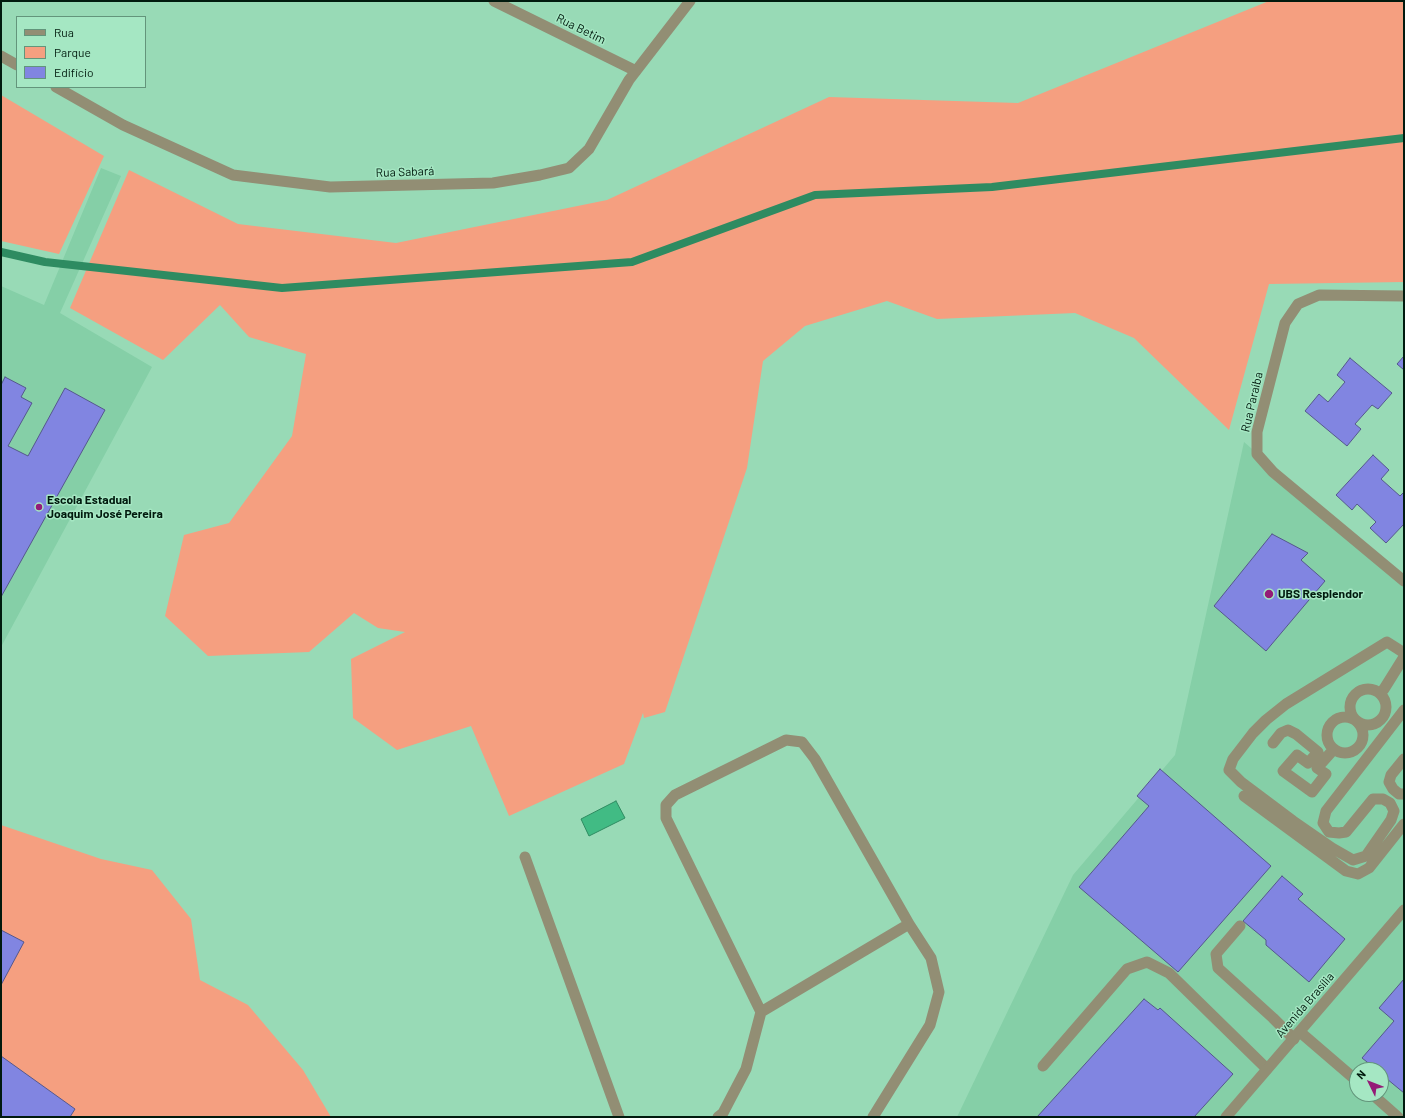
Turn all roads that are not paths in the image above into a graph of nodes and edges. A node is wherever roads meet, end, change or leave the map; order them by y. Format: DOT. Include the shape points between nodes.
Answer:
graph roads {
  1 [pos="494,1"];
  2 [pos="690,1"];
  3 [pos="1,56"];
  4 [pos="16,64"];
  5 [pos="636,70"];
  6 [pos="58,88"];
  7 [pos="1404,296"];
  8 [pos="1403,577"];
  9 [pos="1404,653"];
  10 [pos="1404,657"];
  11 [pos="1380,693"];
  12 [pos="1404,710"];
  13 [pos="1357,722"];
  14 [pos="1273,743"];
  15 [pos="1334,749"];
  16 [pos="1404,759"];
  17 [pos="1404,794"];
  18 [pos="1244,796"];
  19 [pos="1404,824"];
  20 [pos="525,857"];
  21 [pos="1404,910"];
  22 [pos="909,924"];
  23 [pos="1240,926"];
  24 [pos="761,1012"];
  25 [pos="1297,1035"];
  26 [pos="1043,1066"];
  27 [pos="1267,1069"];
  28 [pos="1349,1075"];
  29 [pos="1381,1102"];
  30 [pos="619,1117"];
  31 [pos="718,1117"];
  32 [pos="873,1117"];
  33 [pos="1226,1117"];
  34 [pos="1398,1117"];
  1 -- 5 [label="street, Rua Betim"];
  2 -- 5 [label="street, Rua Sabará"];
  3 -- 4 [label="street"];
  5 -- 6 [label="street, Rua Sabará" via="589,149 570,168 493,183 330,187 232,174 123,125"];
  7 -- 8 [label="street, Rua Paraíba" via="1319,295 1298,304 1285,323 1257,432 1257,454 1273,472"];
  9 -- 12 [label="street" via="1387,642 1286,704 1253,734 1233,760 1229,770 1241,782 1332,848 1353,860 1366,856 1391,820 1394,811 1390,803 1383,798 1374,799 1346,832 1339,833 1329,832 1323,823 1326,811"];
  10 -- 11 [label="street"];
  11 -- 13 [label="street" via="1385,701 1386,710 1382,719 1375,724 1365,725"];
  11 -- 13 [label="street" via="1361,690 1354,696 1350,704 1351,714"];
  13 -- 15 [label="street" via="1362,729 1363,739 1359,747 1351,752 1342,753"];
  13 -- 15 [label="street" via="1348,718 1339,719 1331,724 1327,732 1328,742"];
  14 -- 15 [label="street" via="1281,733 1288,730 1318,752 1308,763 1297,755 1283,770 1312,792 1326,774 1316,768"];
  16 -- 17 [label="street" via="1391,775 1389,782 1399,794"];
  18 -- 19 [label="street" via="1346,871 1358,874 1369,868"];
  20 -- 30 [label="street"];
  21 -- 25 [label="street, Avenida Brasília"];
  22 -- 24 [label="street"];
  22 -- 24 [label="street" via="815,759 802,742 786,740 675,795 666,805 666,818"];
  22 -- 32 [label="street" via="931,958 939,992 930,1025"];
  23 -- 25 [label="street" via="1216,954 1218,968 1273,1018"];
  24 -- 31 [label="street" via="746,1069 723,1113"];
  25 -- 27 [label="street, Avenida Brasília"];
  25 -- 28 [label="street"];
  26 -- 27 [label="street" via="1127,969 1147,962 1169,973"];
  27 -- 33 [label="street, Avenida Brasília"];
  29 -- 34 [label="street"];
}
